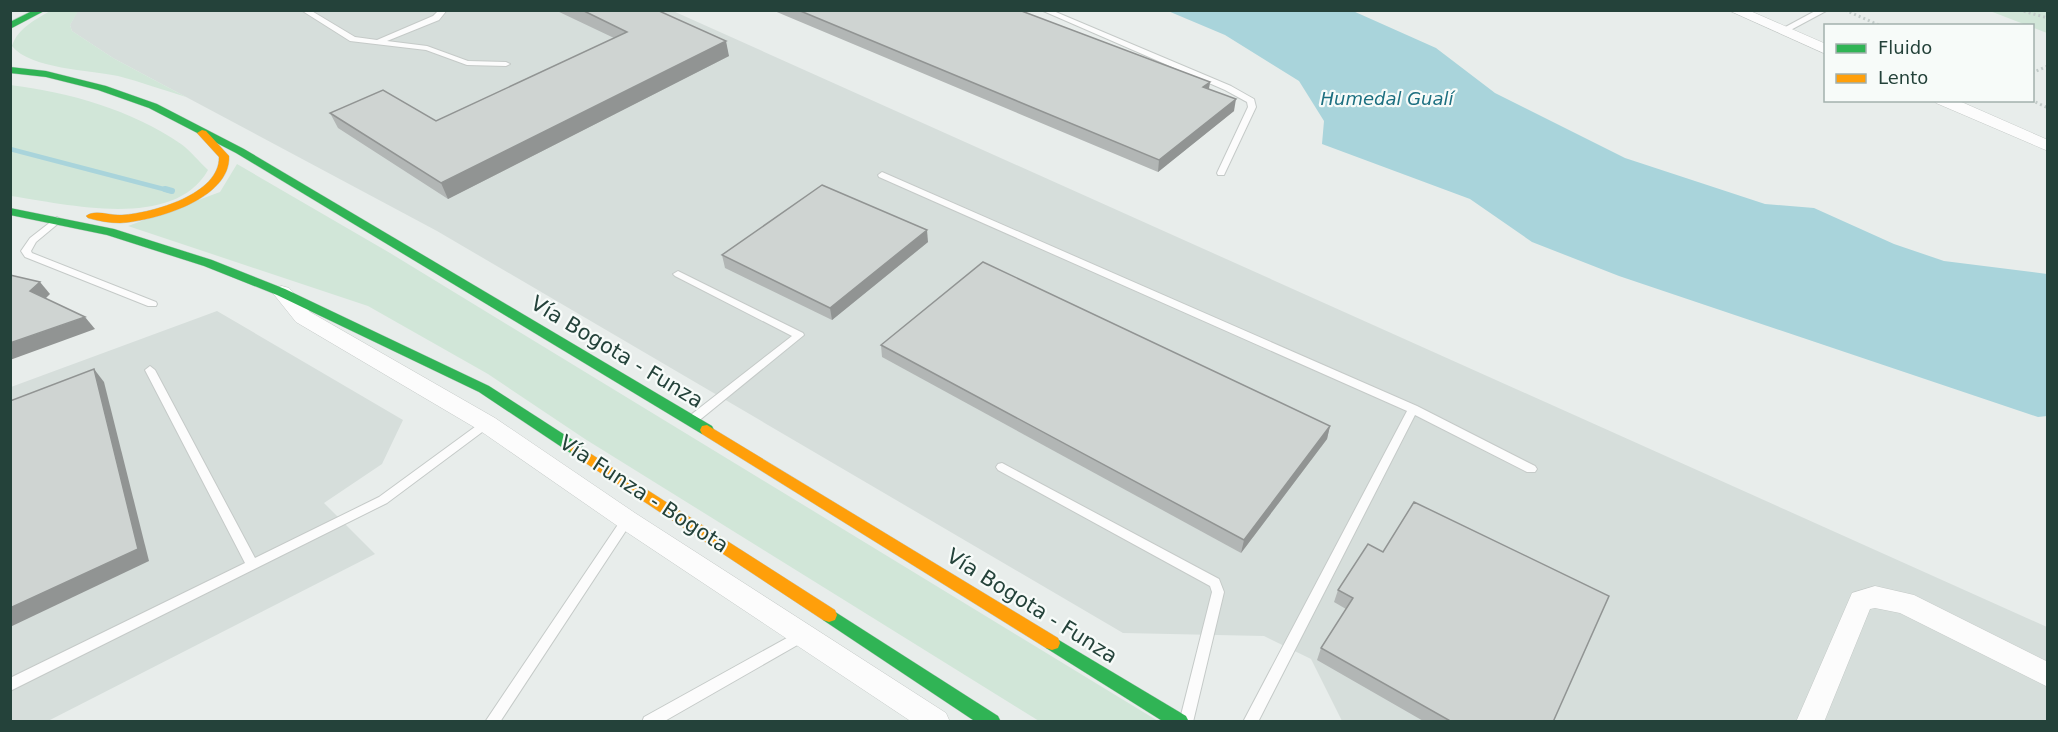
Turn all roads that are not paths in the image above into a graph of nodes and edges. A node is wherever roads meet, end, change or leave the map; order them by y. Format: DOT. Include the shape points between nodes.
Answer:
graph roads {
  1 [pos="42,10"];
  2 [pos="304,10"];
  3 [pos="444,10"];
  4 [pos="1044,10"];
  5 [pos="1735,10"];
  6 [pos="1822,11"];
  7 [pos="17,24"];
  8 [pos="1782,31"];
  9 [pos="10,33"];
  10 [pos="375,43"];
  11 [pos="1824,49"];
  12 [pos="10,63"];
  13 [pos="506,64"];
  14 [pos="10,70"];
  15 [pos="46,74"];
  16 [pos="1947,102"];
  17 [pos="199,129"];
  18 [pos="2048,146"];
  19 [pos="1221,173"];
  20 [pos="882,176"];
  21 [pos="10,201"];
  22 [pos="10,211"];
  23 [pos="57,220"];
  24 [pos="678,274"];
  25 [pos="281,292"];
  26 [pos="152,304"];
  27 [pos="150,370"];
  28 [pos="1413,410"];
  29 [pos="691,420"];
  30 [pos="487,424"];
  31 [pos="1002,467"];
  32 [pos="1531,470"];
  33 [pos="627,520"];
  34 [pos="252,565"];
  35 [pos="804,634"];
  36 [pos="2048,675"];
  37 [pos="10,685"];
  38 [pos="492,722"];
  39 [pos="649,722"];
  40 [pos="936,722"];
  41 [pos="992,722"];
  42 [pos="1180,722"];
  43 [pos="1186,722"];
  44 [pos="1250,722"];
  45 [pos="1810,722"];
  1 -- 7 [label="main road"];
  2 -- 10 [label="lane" via="353,39"];
  3 -- 10 [label="lane" via="436,18"];
  4 -- 19 [label="lane" via="1251,101 1252,107"];
  5 -- 8 [label="street"];
  6 -- 8 [label="lane"];
  7 -- 9 [label="main road"];
  8 -- 11 [label="street"];
  10 -- 13 [label="lane" via="427,48 467,63"];
  12 -- 15 [label="main road"];
  14 -- 15 [label="main road, Vía Bogota - Funza"];
  15 -- 17 [label="main road, Vía Bogota - Funza" via="102,88"];
  16 -- 18 [label="street"];
  17 -- 21 [label="main road" via="224,156 224,168 199,193 177,204 120,219"];
  17 -- 29 [label="main road, Vía Bogota - Funza"];
  20 -- 28 [label="lane"];
  22 -- 23 [label="main road, Vía Funza - Bogota"];
  23 -- 25 [label="main road, Vía Funza - Bogota" via="208,262"];
  23 -- 26 [label="lane" via="33,240 26,251 28,255"];
  24 -- 29 [label="lane" via="800,335"];
  25 -- 30 [label="street, Vía Funza - Bogota" via="303,317"];
  25 -- 41 [label="main road, Vía Funza - Bogota" via="484,389"];
  27 -- 34 [label="lane"];
  28 -- 32 [label="lane"];
  28 -- 44 [label="lane"];
  29 -- 42 [label="main road, Vía Bogota - Funza"];
  30 -- 33 [label="street, Vía Funza - Bogota"];
  30 -- 34 [label="lane" via="383,500"];
  31 -- 43 [label="lane" via="1215,583 1218,592"];
  33 -- 35 [label="street, Vía Funza - Bogota"];
  33 -- 38 [label="lane"];
  34 -- 37 [label="lane"];
  35 -- 39 [label="lane"];
  35 -- 40 [label="street, Vía Funza - Bogota"];
  36 -- 45 [label="street" via="1905,603 1875,597 1861,601"];
}
